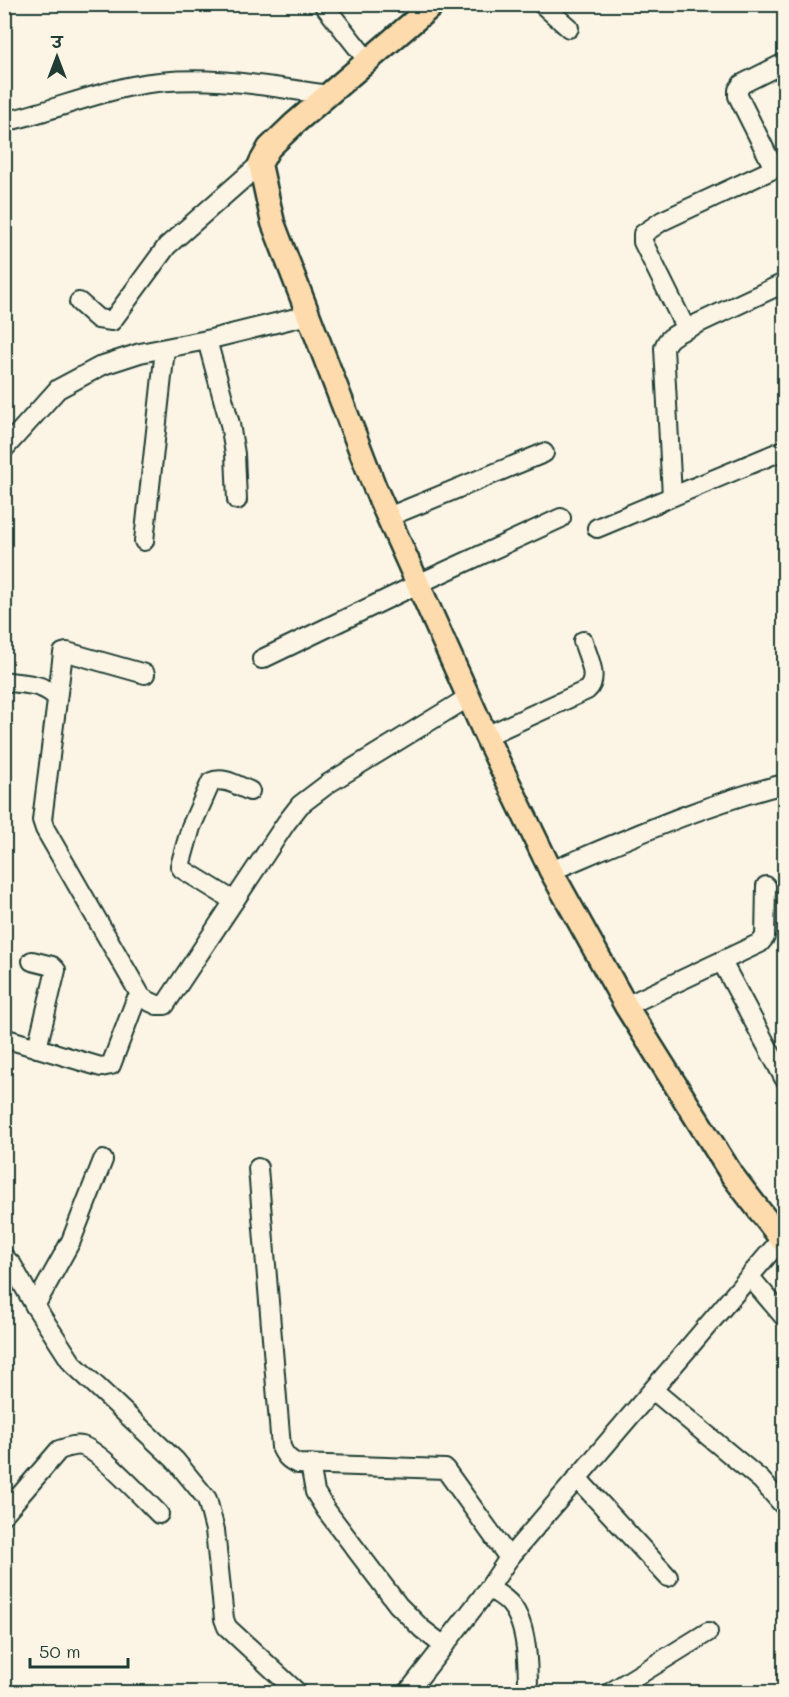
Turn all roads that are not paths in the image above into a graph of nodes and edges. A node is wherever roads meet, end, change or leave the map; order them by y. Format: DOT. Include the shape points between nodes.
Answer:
graph roads {
  1 [pos="323,4"];
  2 [pos="434,4"];
  3 [pos="542,4"];
  4 [pos="569,28"];
  5 [pos="368,61"];
  6 [pos="784,63"];
  7 [pos="328,95"];
  8 [pos="4,122"];
  9 [pos="260,164"];
  10 [pos="779,166"];
  11 [pos="784,283"];
  12 [pos="79,302"];
  13 [pos="308,315"];
  14 [pos="686,329"];
  15 [pos="207,340"];
  16 [pos="165,349"];
  17 [pos="4,449"];
  18 [pos="784,450"];
  19 [pos="544,453"];
  20 [pos="672,496"];
  21 [pos="237,500"];
  22 [pos="388,517"];
  23 [pos="561,518"];
  24 [pos="597,528"];
  25 [pos="144,541"];
  26 [pos="418,584"];
  27 [pos="583,641"];
  28 [pos="262,659"];
  29 [pos="145,674"];
  30 [pos="4,681"];
  31 [pos="469,697"];
  32 [pos="57,698"];
  33 [pos="486,736"];
  34 [pos="784,784"];
  35 [pos="250,791"];
  36 [pos="551,871"];
  37 [pos="766,886"];
  38 [pos="234,901"];
  39 [pos="32,961"];
  40 [pos="722,962"];
  41 [pos="142,998"];
  42 [pos="626,1006"];
  43 [pos="4,1038"];
  44 [pos="36,1048"];
  45 [pos="784,1078"];
  46 [pos="103,1160"];
  47 [pos="258,1168"];
  48 [pos="783,1238"];
  49 [pos="4,1257"];
  50 [pos="750,1277"];
  51 [pos="35,1306"];
  52 [pos="784,1317"];
  53 [pos="653,1390"];
  54 [pos="310,1464"];
  55 [pos="577,1478"];
  56 [pos="784,1506"];
  57 [pos="4,1514"];
  58 [pos="159,1514"];
  59 [pos="509,1558"];
  60 [pos="668,1577"];
  61 [pos="489,1588"];
  62 [pos="708,1632"];
  63 [pos="444,1646"];
  64 [pos="297,1692"];
  65 [pos="408,1692"];
  66 [pos="528,1692"];
  67 [pos="611,1692"];
  1 -- 5 [label="street"];
  2 -- 5 [label="main road"];
  3 -- 4 [label="street"];
  5 -- 7 [label="main road"];
  6 -- 10 [label="street" via="742,84 738,90"];
  7 -- 8 [label="street" via="226,80 167,81 131,86"];
  7 -- 9 [label="main road" via="269,148"];
  9 -- 12 [label="street" via="167,246 112,321 98,319"];
  9 -- 13 [label="main road" via="273,223"];
  10 -- 14 [label="street" via="662,221 643,234 643,242"];
  11 -- 14 [label="street"];
  13 -- 15 [label="street"];
  13 -- 22 [label="main road"];
  14 -- 20 [label="street" via="670,337 664,348"];
  15 -- 16 [label="street"];
  15 -- 21 [label="street" via="230,424"];
  16 -- 17 [label="street" via="103,365 58,389"];
  16 -- 25 [label="street"];
  18 -- 20 [label="street"];
  19 -- 22 [label="street"];
  20 -- 24 [label="street"];
  22 -- 26 [label="main road"];
  23 -- 26 [label="street"];
  26 -- 28 [label="street"];
  26 -- 31 [label="main road"];
  27 -- 33 [label="street" via="593,676 587,690"];
  29 -- 32 [label="street" via="63,653"];
  30 -- 32 [label="street" via="39,685"];
  31 -- 33 [label="main road"];
  31 -- 38 [label="street" via="300,805"];
  32 -- 41 [label="street" via="42,820"];
  33 -- 36 [label="main road"];
  34 -- 36 [label="street" via="659,825"];
  35 -- 38 [label="street" via="224,780 211,782 191,827 180,866"];
  36 -- 42 [label="main road"];
  37 -- 40 [label="street" via="765,937"];
  38 -- 41 [label="street" via="165,1005"];
  39 -- 44 [label="street" via="56,970"];
  40 -- 42 [label="street"];
  40 -- 45 [label="street"];
  41 -- 44 [label="street" via="135,1002 111,1065 101,1067"];
  42 -- 48 [label="main road" via="732,1175"];
  43 -- 44 [label="street"];
  46 -- 51 [label="street" via="71,1241"];
  47 -- 54 [label="street" via="281,1447 290,1461"];
  48 -- 50 [label="street"];
  49 -- 51 [label="street" via="12,1264"];
  50 -- 52 [label="street"];
  50 -- 53 [label="street"];
  51 -- 64 [label="street" via="72,1363 175,1460 207,1498 215,1530 227,1627"];
  53 -- 55 [label="street"];
  53 -- 56 [label="street" via="761,1480"];
  54 -- 59 [label="street" via="445,1469"];
  54 -- 63 [label="street" via="315,1492 326,1510 398,1605"];
  55 -- 59 [label="street"];
  55 -- 60 [label="street"];
  57 -- 58 [label="street" via="59,1450 71,1446 82,1446 99,1456"];
  59 -- 61 [label="street"];
  61 -- 63 [label="street"];
  61 -- 66 [label="street" via="511,1604 519,1619 528,1663"];
  62 -- 67 [label="street"];
  63 -- 65 [label="street"];
}
